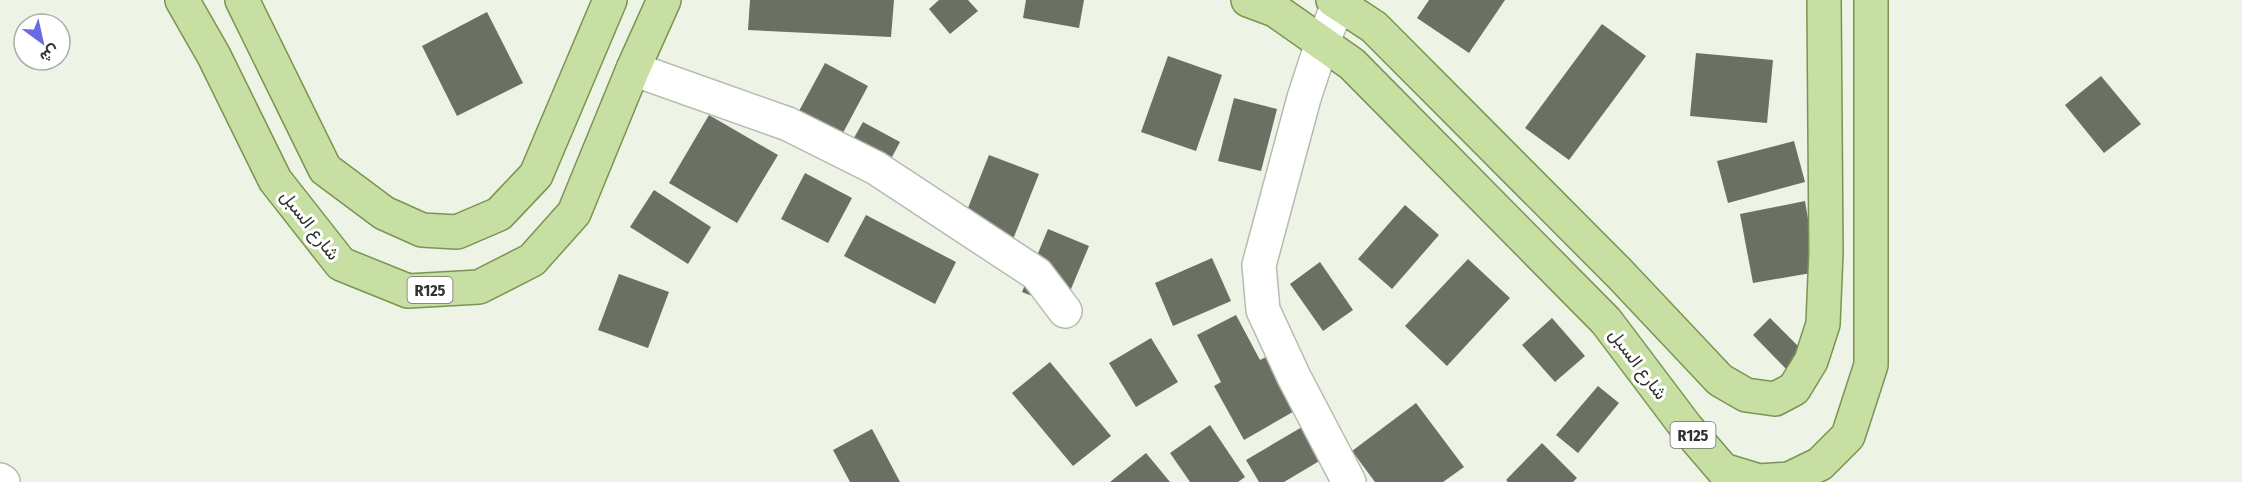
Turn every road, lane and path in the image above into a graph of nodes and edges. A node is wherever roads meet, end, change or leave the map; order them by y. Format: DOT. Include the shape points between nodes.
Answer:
graph roads {
  1 [pos="182,0"];
  2 [pos="242,0"];
  3 [pos="610,0"];
  4 [pos="664,0"];
  5 [pos="1248,0"];
  6 [pos="1824,0"];
  7 [pos="1871,0"];
  8 [pos="1336,2"];
  9 [pos="1322,43"];
  10 [pos="633,69"];
  11 [pos="1065,311"];
  12 [pos="1349,482"];
  1 -- 10 [label="main road, شارع السبل / R125" via="275,180 341,264 408,291 479,287 532,260 574,213"];
  2 -- 3 [label="main road" via="325,169 384,213 422,230 457,232 499,214 536,175"];
  4 -- 10 [label="main road, شارع السبل / R125"];
  5 -- 9 [label="main road, شارع السبل / R125" via="1275,10"];
  6 -- 8 [label="main road" via="1823,324 1811,362 1794,389 1775,399 1746,395 1720,380 1374,27"];
  7 -- 9 [label="main road, شارع السبل / R125" via="1871,365 1848,436 1820,464 1789,479 1759,481 1723,470 1606,321 1352,64"];
  8 -- 9 [label="street"];
  9 -- 12 [label="street" via="1259,264 1263,310"];
  10 -- 11 [label="street" via="788,124 876,168 1037,274"];
}
